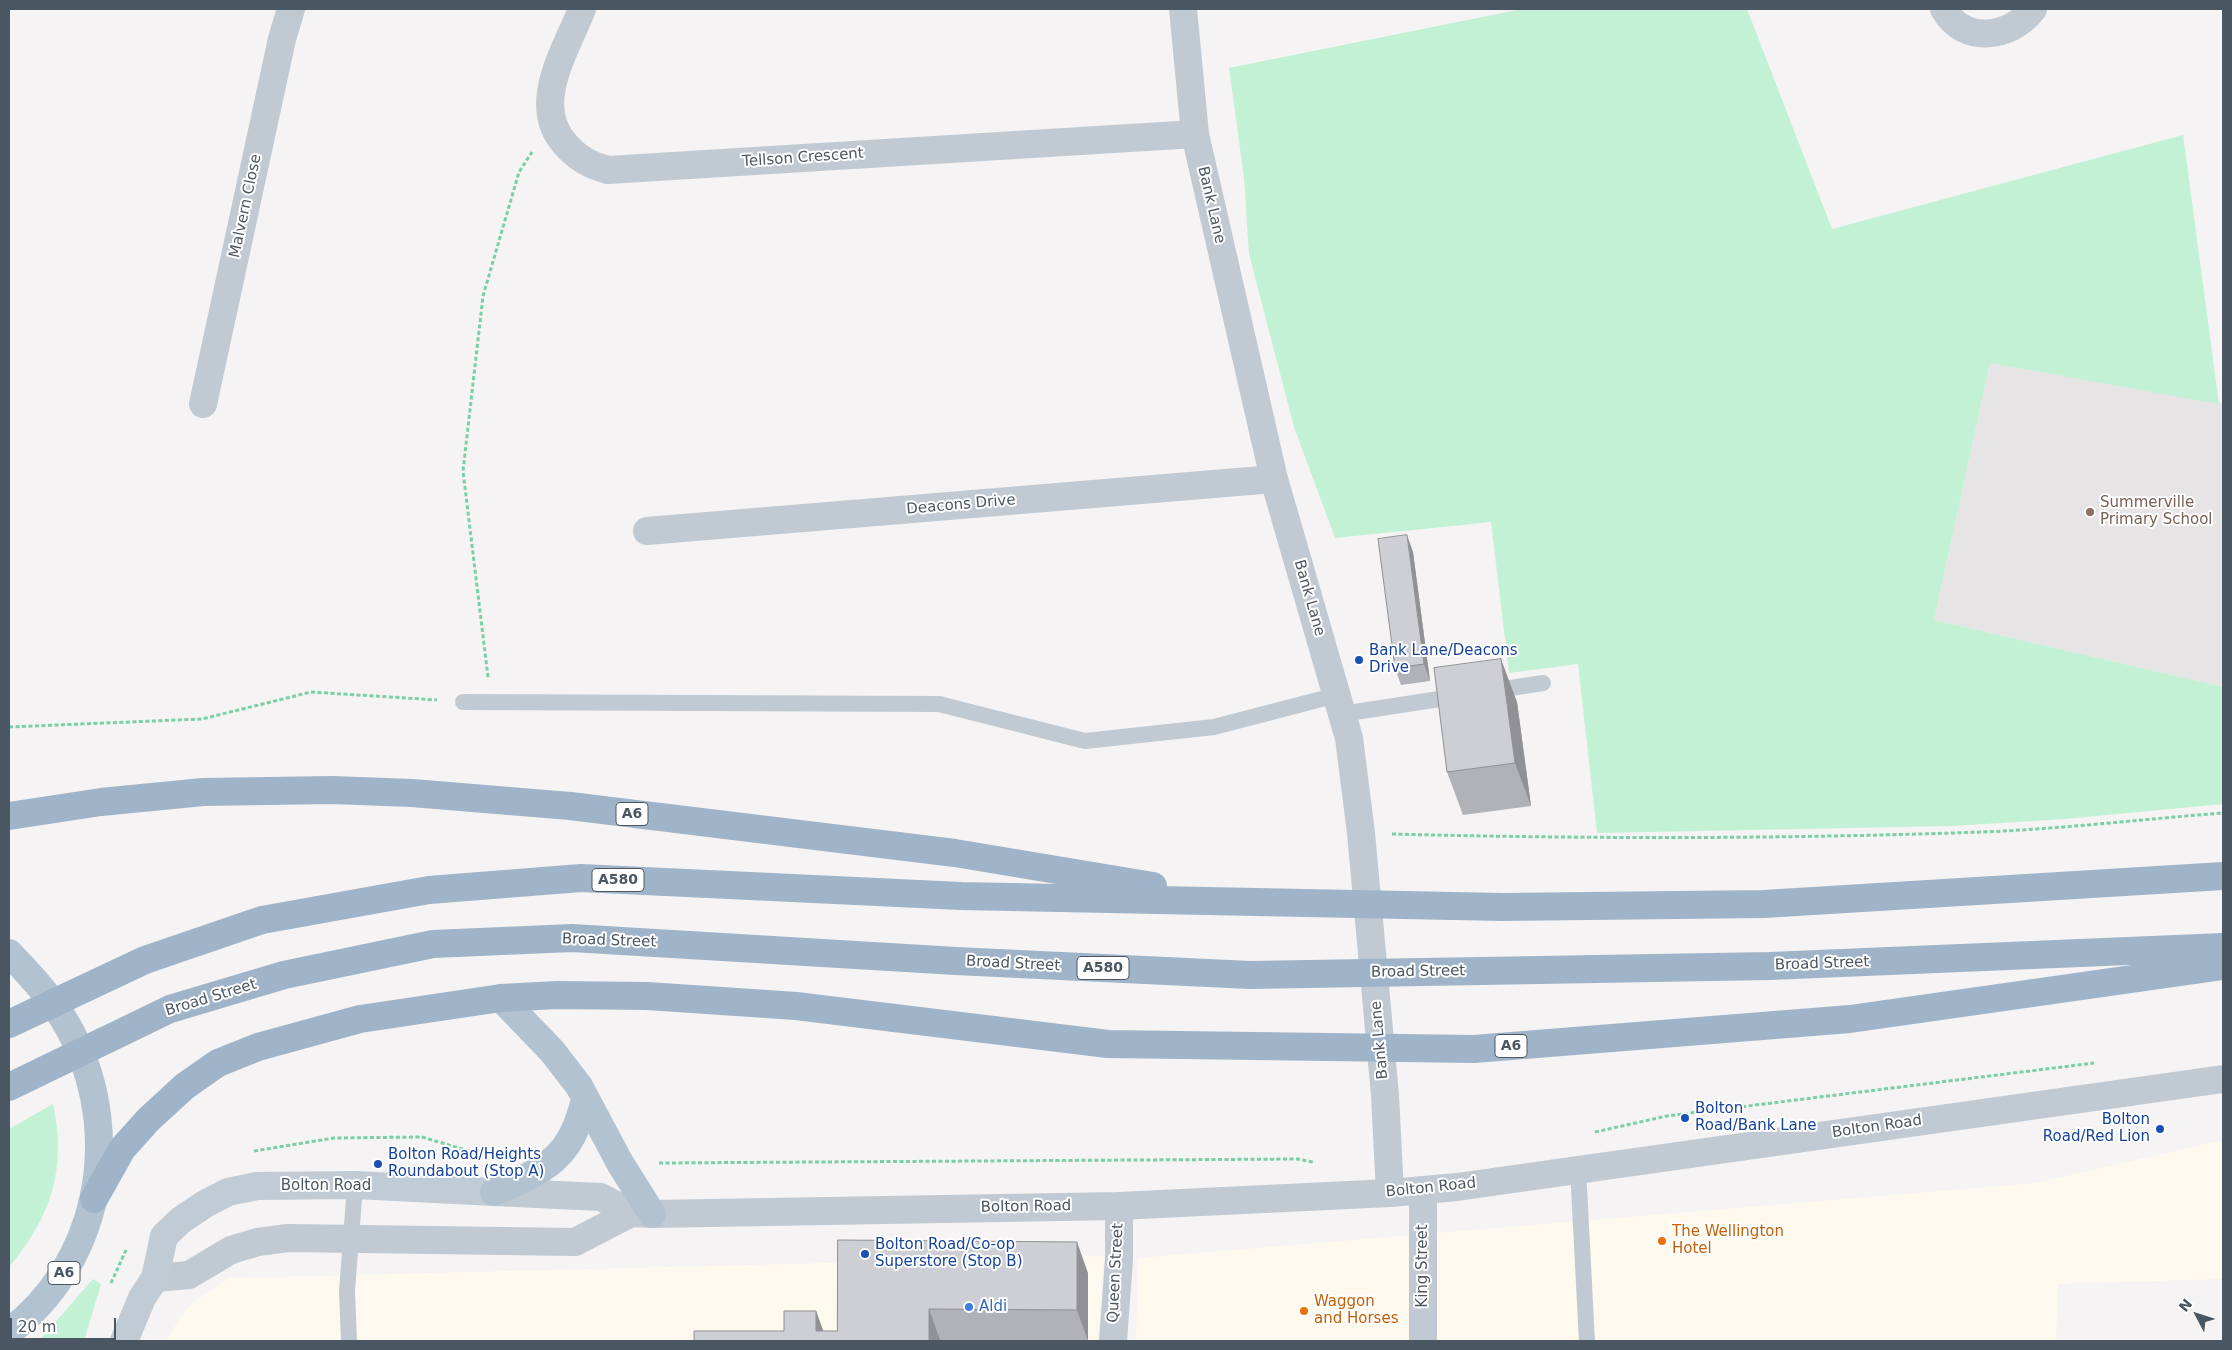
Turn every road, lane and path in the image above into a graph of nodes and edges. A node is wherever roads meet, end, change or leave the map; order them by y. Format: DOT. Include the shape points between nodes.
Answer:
graph roads {
  1 [pos="291,9"];
  2 [pos="582,9"];
  3 [pos="1183,9"];
  4 [pos="1944,9"];
  5 [pos="2033,9"];
  6 [pos="554,128"];
  7 [pos="1195,134"];
  8 [pos="203,404"];
  9 [pos="1274,479"];
  10 [pos="647,531"];
  11 [pos="1543,683"];
  12 [pos="464,702"];
  13 [pos="491,702"];
  14 [pos="1340,704"];
  15 [pos="9,727"];
  16 [pos="2223,813"];
  17 [pos="9,816"];
  18 [pos="1361,833"];
  19 [pos="2223,876"];
  20 [pos="1251,902"];
  21 [pos="2223,947"];
  22 [pos="9,953"];
  23 [pos="2223,966"];
  24 [pos="501,998"];
  25 [pos="9,1024"];
  26 [pos="2223,1079"];
  27 [pos="9,1087"];
  28 [pos="586,1099"];
  29 [pos="1316,1163"];
  30 [pos="660,1164"];
  31 [pos="1578,1169"];
  32 [pos="355,1185"];
  33 [pos="1423,1190"];
  34 [pos="494,1192"];
  35 [pos="1390,1193"];
  36 [pos="94,1199"];
  37 [pos="1118,1206"];
  38 [pos="642,1213"];
  39 [pos="351,1241"];
  40 [pos="155,1278"];
  41 [pos="9,1332"];
  42 [pos="124,1341"];
  43 [pos="349,1341"];
  44 [pos="1113,1341"];
  45 [pos="1423,1341"];
  46 [pos="1587,1341"];
  1 -- 8 [label="street, Malvern Close"];
  2 -- 6 [label="street, Tellson Crescent" via="549,98"];
  3 -- 7 [label="street, Bank Lane"];
  4 -- 5 [label="street" via="1960,26 1994,34 2011,29"];
  6 -- 7 [label="street, Tellson Crescent" via="576,156 592,166 608,170"];
  6 -- 13 [label="path" via="540,140 519,172 483,296 463,471"];
  7 -- 9 [label="street, Bank Lane"];
  9 -- 10 [label="street, Deacons Drive"];
  9 -- 14 [label="street, Bank Lane"];
  11 -- 14 [label="lane"];
  12 -- 13 [label="lane"];
  12 -- 15 [label="path" via="311,692 202,719"];
  13 -- 14 [label="lane" via="939,704 1085,741 1214,727"];
  14 -- 18 [label="street, Bank Lane" via="1349,738"];
  16 -- 18 [label="path" via="1974,832 1564,838"];
  17 -- 20 [label="highway, A6" via="101,802 203,792 332,790 431,795 570,806 955,853"];
  18 -- 35 [label="street, Bank Lane" via="1385,1095"];
  19 -- 20 [label="highway, A6" via="1764,904 1502,907"];
  20 -- 25 [label="highway, A580" via="961,896 581,878 429,890 262,920 145,960"];
  21 -- 27 [label="highway, Broad Street / A580" via="1770,966 1250,975 572,938 433,944 284,975 170,1009"];
  22 -- 36 [label="main road, A6" via="61,1014 76,1041 96,1107 98,1139"];
  23 -- 24 [label="highway, A6" via="1850,1018 1474,1049 1108,1044 796,1006 647,996"];
  24 -- 28 [label="main road" via="552,1051"];
  24 -- 36 [label="highway, A6" via="360,1020 258,1047 218,1063 148,1120 122,1149"];
  26 -- 31 [label="street, Bolton Road"];
  28 -- 34 [label="main road" via="575,1133 564,1150 534,1175"];
  28 -- 38 [label="main road"];
  29 -- 30 [label="path" via="1297,1159"];
  31 -- 33 [label="street, Bolton Road"];
  31 -- 46 [label="lane"];
  32 -- 34 [label="main road, Bolton Road"];
  32 -- 39 [label="lane"];
  32 -- 40 [label="main road, Bolton Road" via="257,1186 228,1192 181,1220 164,1236"];
  33 -- 35 [label="street, Bolton Road"];
  33 -- 45 [label="street, King Street"];
  34 -- 38 [label="street, Bolton Road" via="601,1196"];
  35 -- 37 [label="street, Bolton Road"];
  36 -- 41 [label="main road, A6" via="84,1236 67,1269 48,1295"];
  37 -- 38 [label="street, Bolton Road"];
  37 -- 44 [label="street, Queen Street" via="1119,1260"];
  38 -- 39 [label="street, Bolton Road" via="575,1242"];
  39 -- 40 [label="street, Bolton Road" via="288,1238 258,1242 231,1250 189,1275"];
  39 -- 43 [label="lane" via="347,1291"];
  40 -- 42 [label="main road, Bolton Road" via="142,1298"];
}
